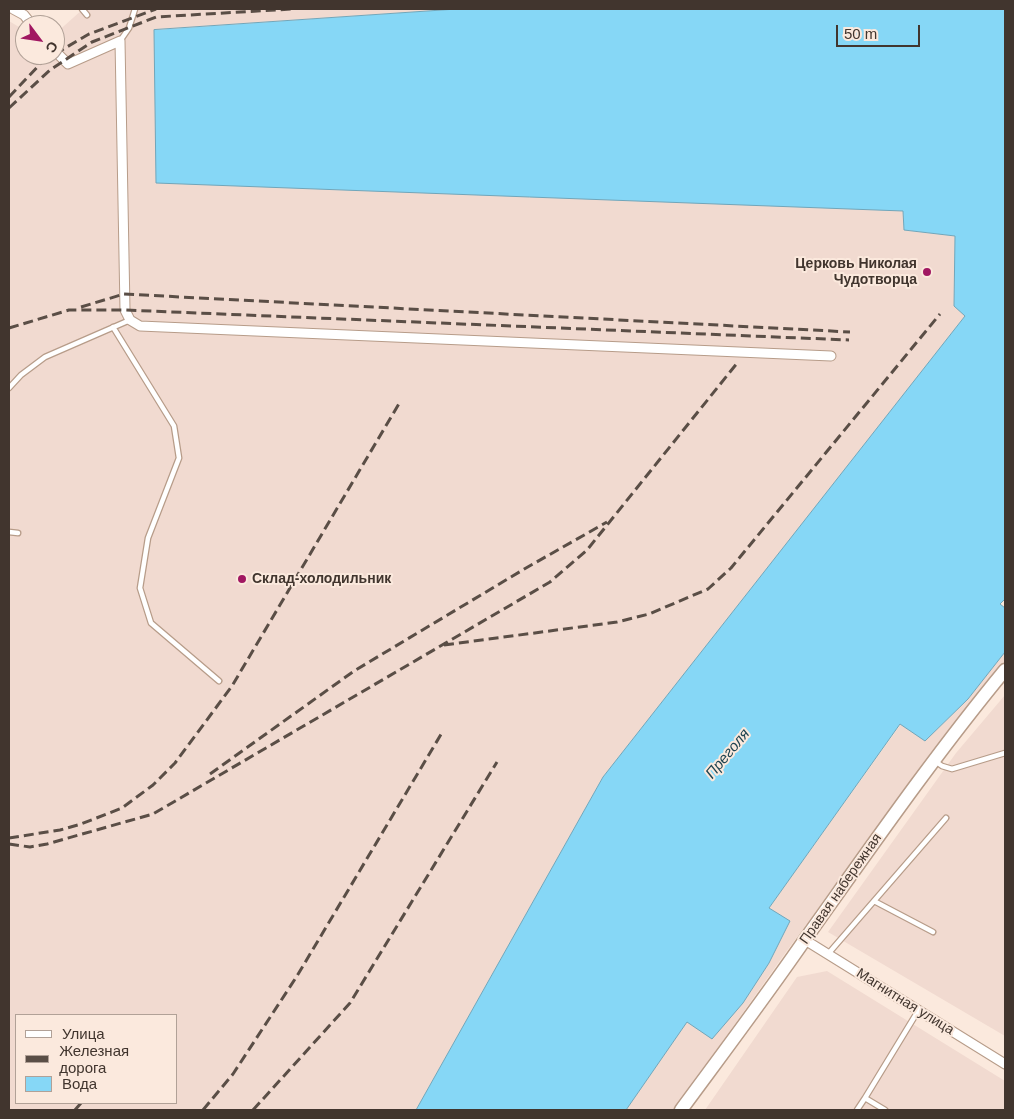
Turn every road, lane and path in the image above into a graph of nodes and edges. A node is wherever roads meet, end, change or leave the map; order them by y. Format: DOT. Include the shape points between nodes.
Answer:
graph roads {
  1 [pos="82,9"];
  2 [pos="134,9"];
  3 [pos="87,15"];
  4 [pos="120,41"];
  5 [pos="65,61"];
  6 [pos="130,320"];
  7 [pos="113,327"];
  8 [pos="831,356"];
  9 [pos="9,388"];
  10 [pos="9,532"];
  11 [pos="18,533"];
  12 [pos="1005,670"];
  13 [pos="219,681"];
  14 [pos="1005,753"];
  15 [pos="934,761"];
  16 [pos="946,818"];
  17 [pos="874,901"];
  18 [pos="933,932"];
  19 [pos="805,940"];
  20 [pos="828,954"];
  21 [pos="918,1011"];
  22 [pos="1005,1064"];
  23 [pos="865,1098"];
  24 [pos="682,1110"];
  25 [pos="857,1110"];
  26 [pos="885,1110"];
  1 -- 3 [label="lane"];
  2 -- 4 [label="lane" via="129,28"];
  4 -- 5 [label="street" via="68,64"];
  4 -- 6 [label="street" via="125,310"];
  6 -- 7 [label="lane"];
  6 -- 8 [label="street" via="140,326"];
  7 -- 9 [label="lane" via="45,357 21,374"];
  7 -- 13 [label="lane" via="174,426 179,458 148,538 140,588 151,623"];
  10 -- 11 [label="lane"];
  12 -- 15 [label="main road, Правая набережная"];
  14 -- 15 [label="lane" via="952,769"];
  15 -- 19 [label="main road, Правая набережная"];
  16 -- 17 [label="lane"];
  17 -- 18 [label="lane"];
  17 -- 20 [label="lane"];
  19 -- 20 [label="street, Магнитная улица"];
  19 -- 24 [label="main road, Правая набережная"];
  20 -- 21 [label="street, Магнитная улица"];
  21 -- 22 [label="street, Магнитная улица"];
  21 -- 23 [label="lane"];
  23 -- 25 [label="lane"];
  23 -- 26 [label="lane"];
}
